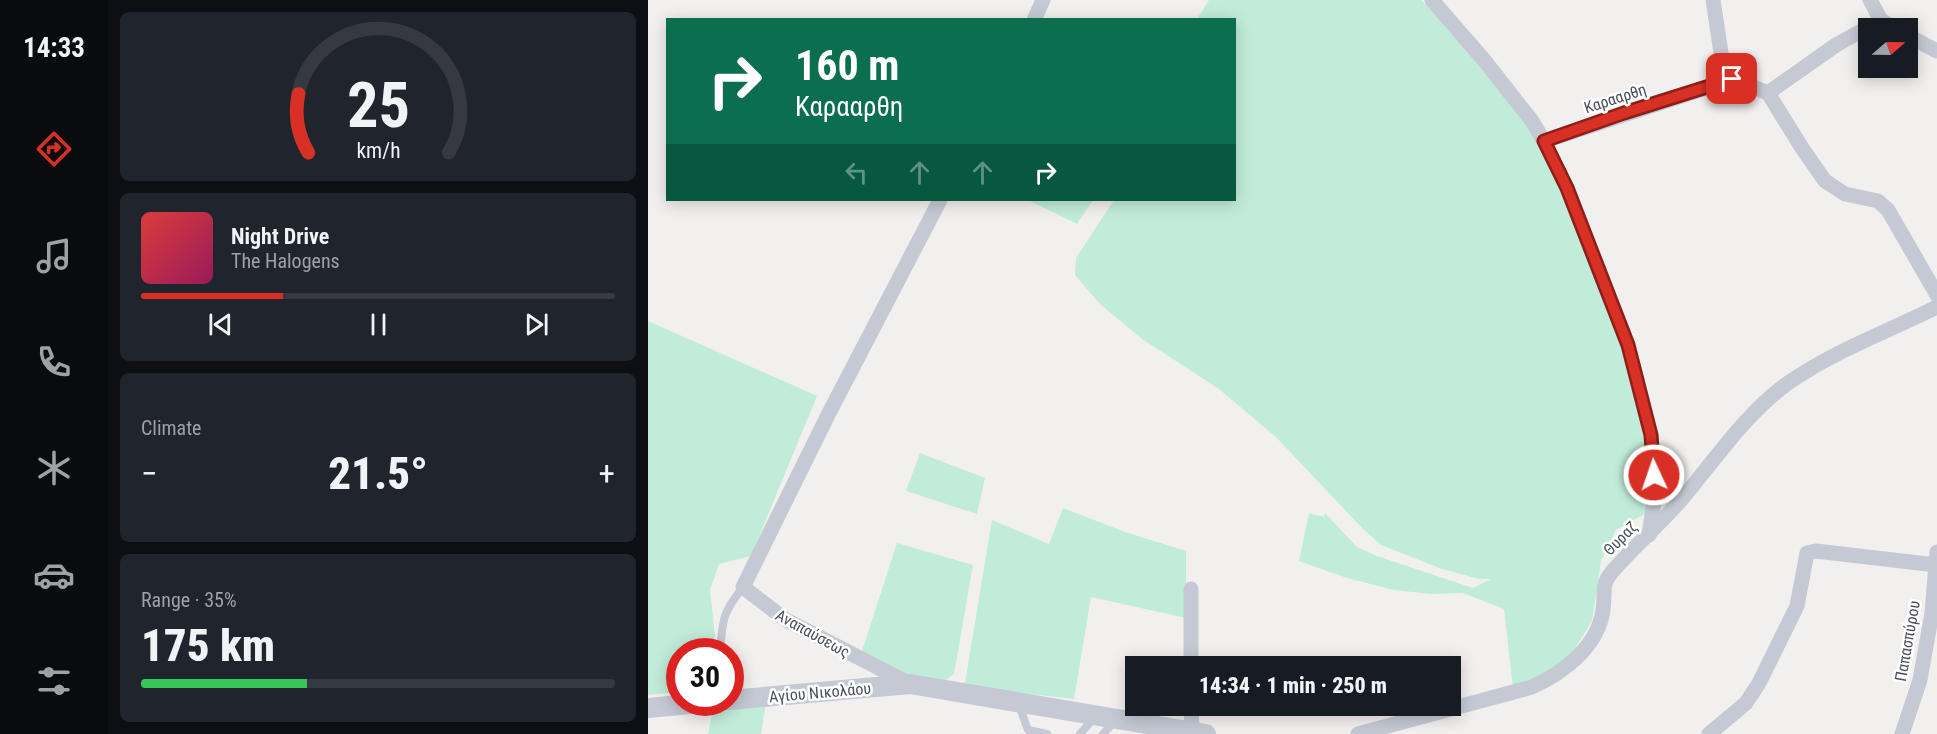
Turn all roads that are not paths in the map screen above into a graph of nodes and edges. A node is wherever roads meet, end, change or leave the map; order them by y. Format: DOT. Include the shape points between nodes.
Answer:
graph roads {
  1 [pos="1043,0"];
  2 [pos="1431,0"];
  3 [pos="1713,0"];
  4 [pos="1870,0"];
  5 [pos="1035,18"];
  6 [pos="1883,18"];
  7 [pos="1858,36"];
  8 [pos="1918,41"];
  9 [pos="1937,51"];
  10 [pos="1732,79"];
  11 [pos="1768,93"];
  12 [pos="1544,141"];
  13 [pos="939,201"];
  14 [pos="1937,295"];
  15 [pos="1937,307"];
  16 [pos="1649,535"];
  17 [pos="1936,559"];
  18 [pos="743,586"];
  19 [pos="1191,589"];
  20 [pos="721,638"];
  21 [pos="1191,656"];
  22 [pos="910,684"];
  23 [pos="744,699"];
  24 [pos="1018,702"];
  25 [pos="666,706"];
  26 [pos="648,708"];
  27 [pos="1194,716"];
  28 [pos="1100,725"];
  29 [pos="1199,733"];
  30 [pos="1047,734"];
  31 [pos="1080,734"];
  32 [pos="1358,734"];
  33 [pos="1709,734"];
  34 [pos="1902,734"];
  1 -- 5 [label="street"];
  2 -- 12 [label="street" via="1496,75"];
  3 -- 10 [label="street" via="1724,66"];
  4 -- 6 [label="street"];
  7 -- 11 [label="street" via="1836,45"];
  8 -- 9 [label="street"];
  10 -- 11 [label="street"];
  10 -- 12 [label="street, Καρααρθη"];
  11 -- 14 [label="street" via="1825,181 1845,194 1878,201 1888,210"];
  12 -- 16 [label="street" via="1593,253 1638,379 1651,435 1655,495"];
  13 -- 18 [label="street"];
  15 -- 16 [label="street, Θυραζ" via="1842,350 1786,384 1740,429"];
  16 -- 32 [label="street, Θυραζ" via="1604,583 1603,612 1594,632 1567,667 1552,678 1532,687"];
  17 -- 33 [label="street" via="1807,553 1797,606 1760,683 1746,703"];
  17 -- 34 [label="street, Παπασπύρου" via="1932,613 1920,680"];
  18 -- 20 [label="lane" via="727,608"];
  18 -- 22 [label="street, Αναπαύσεως" via="786,620"];
  19 -- 21 [label="street"];
  22 -- 23 [label="street, Αγίου Νικολάου"];
  22 -- 24 [label="street, Αναπαύσεως"];
  24 -- 28 [label="street, Αναπαύσεως"];
  24 -- 30 [label="lane" via="1028,730"];
  25 -- 26 [label="street"];
  27 -- 29 [label="street"];
  28 -- 29 [label="street, Αναπαύσεως" via="1117,719"];
  28 -- 31 [label="lane"];
}
